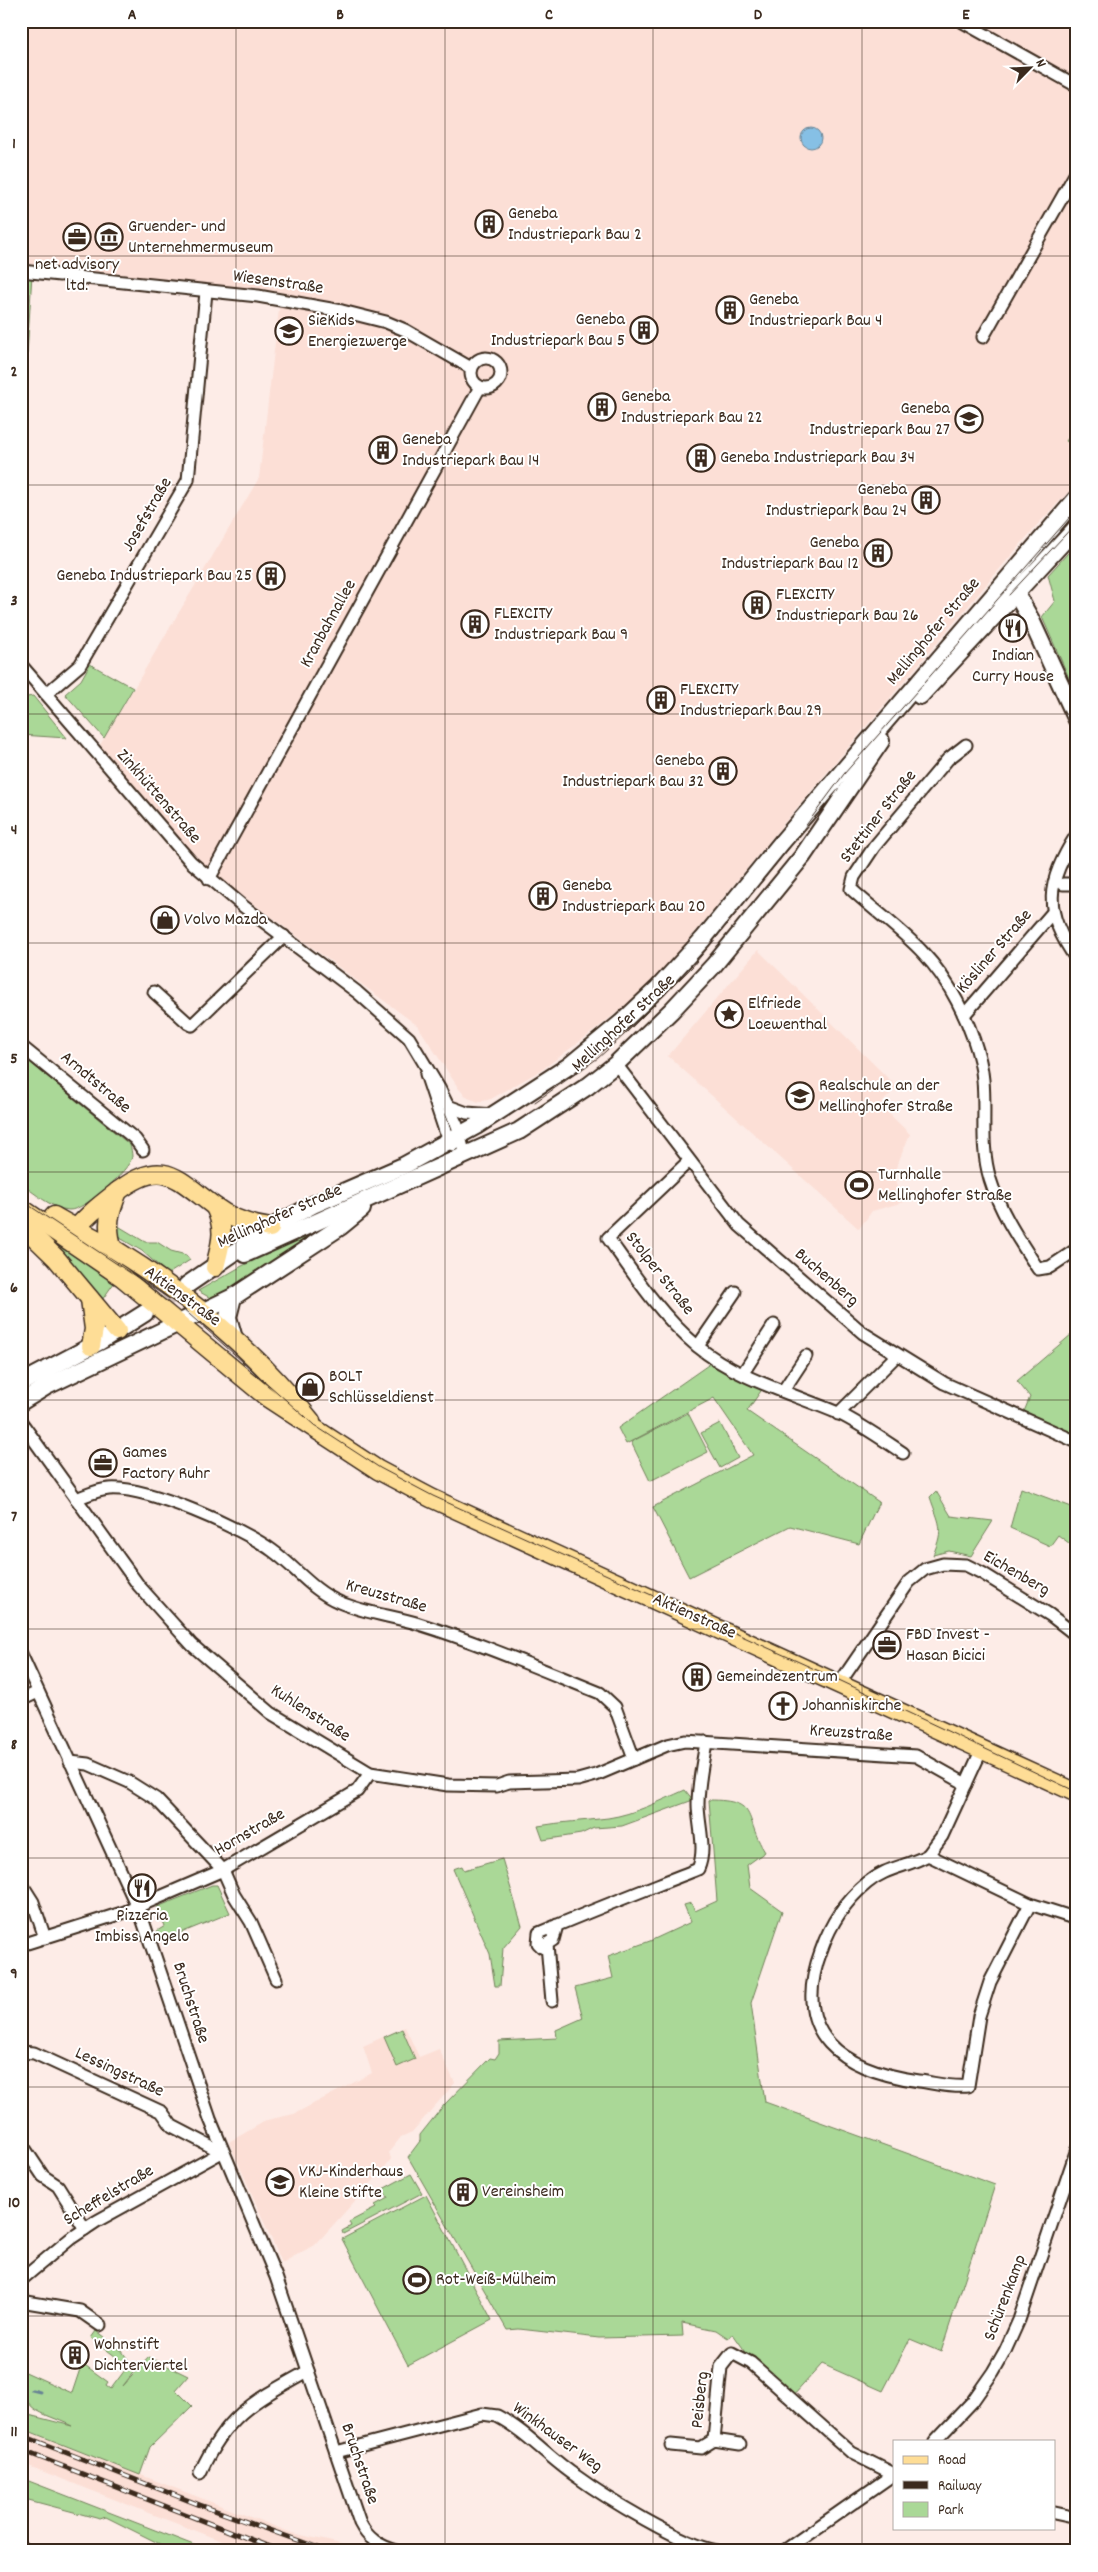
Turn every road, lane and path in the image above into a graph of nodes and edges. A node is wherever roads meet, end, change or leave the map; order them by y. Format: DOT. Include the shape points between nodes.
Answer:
graph roads {
  1 [pos="961,21"];
  2 [pos="1077,86"];
  3 [pos="1077,170"];
  4 [pos="21,270"];
  5 [pos="206,292"];
  6 [pos="983,337"];
  7 [pos="471,368"];
  8 [pos="480,387"];
  9 [pos="1077,498"];
  10 [pos="1077,527"];
  11 [pos="1006,578"];
  12 [pos="1016,593"];
  13 [pos="21,665"];
  14 [pos="26,681"];
  15 [pos="46,694"];
  16 [pos="1077,720"];
  17 [pos="966,745"];
  18 [pos="824,793"];
  19 [pos="836,805"];
  20 [pos="1077,834"];
  21 [pos="209,878"];
  22 [pos="1063,884"];
  23 [pos="1077,884"];
  24 [pos="1053,912"];
  25 [pos="284,936"];
  26 [pos="1077,960"];
  27 [pos="154,992"];
  28 [pos="964,1015"];
  29 [pos="21,1046"];
  30 [pos="422,1057"];
  31 [pos="616,1064"];
  32 [pos="448,1106"];
  33 [pos="486,1119"];
  34 [pos="455,1137"];
  35 [pos="482,1149"];
  36 [pos="143,1150"];
  37 [pos="463,1157"];
  38 [pos="688,1161"];
  39 [pos="118,1191"];
  40 [pos="379,1195"];
  41 [pos="21,1197"];
  42 [pos="215,1207"];
  43 [pos="21,1208"];
  44 [pos="21,1224"];
  45 [pos="270,1228"];
  46 [pos="72,1234"];
  47 [pos="112,1248"];
  48 [pos="1077,1249"];
  49 [pos="215,1267"];
  50 [pos="187,1285"];
  51 [pos="735,1292"];
  52 [pos="234,1297"];
  53 [pos="90,1299"];
  54 [pos="204,1312"];
  55 [pos="146,1313"];
  56 [pos="178,1324"];
  57 [pos="774,1324"];
  58 [pos="117,1331"];
  59 [pos="233,1335"];
  60 [pos="91,1346"];
  61 [pos="698,1346"];
  62 [pos="897,1355"];
  63 [pos="806,1356"];
  64 [pos="743,1373"];
  65 [pos="21,1382"];
  66 [pos="783,1390"];
  67 [pos="21,1402"];
  68 [pos="837,1413"];
  69 [pos="21,1422"];
  70 [pos="317,1429"];
  71 [pos="1077,1442"];
  72 [pos="903,1453"];
  73 [pos="76,1499"];
  74 [pos="1077,1636"];
  75 [pos="21,1654"];
  76 [pos="25,1676"];
  77 [pos="839,1684"];
  78 [pos="38,1692"];
  79 [pos="21,1700"];
  80 [pos="706,1742"];
  81 [pos="667,1745"];
  82 [pos="982,1749"];
  83 [pos="634,1759"];
  84 [pos="70,1762"];
  85 [pos="370,1773"];
  86 [pos="966,1784"];
  87 [pos="1077,1793"];
  88 [pos="928,1855"];
  89 [pos="223,1870"];
  90 [pos="21,1883"];
  91 [pos="1030,1904"];
  92 [pos="137,1907"];
  93 [pos="1077,1919"];
  94 [pos="45,1938"];
  95 [pos="21,1945"];
  96 [pos="276,1979"];
  97 [pos="552,2002"];
  98 [pos="21,2052"];
  99 [pos="21,2143"];
  100 [pos="1077,2149"];
  101 [pos="222,2152"];
  102 [pos="1073,2170"];
  103 [pos="85,2229"];
  104 [pos="21,2280"];
  105 [pos="21,2301"];
  106 [pos="100,2325"];
  107 [pos="308,2371"];
  108 [pos="714,2440"];
  109 [pos="935,2440"];
  110 [pos="740,2444"];
  111 [pos="671,2446"];
  112 [pos="336,2452"];
  113 [pos="200,2473"];
  114 [pos="893,2474"];
  115 [pos="893,2475"];
  116 [pos="1056,2513"];
  117 [pos="1077,2518"];
  118 [pos="397,2551"];
  119 [pos="717,2551"];
  120 [pos="784,2551"];
  1 -- 2 [label="street"];
  3 -- 6 [label="street"];
  4 -- 5 [label="street, Wiesenstraße"];
  5 -- 7 [label="street, Wiesenstraße" via="258,296 386,322"];
  5 -- 15 [label="street, Josefstraße" via="188,480 80,665"];
  7 -- 8 [label="street" via="471,378"];
  7 -- 8 [label="street" via="476,361 486,358 499,366 501,376 496,385"];
  8 -- 21 [label="street, Kranbahnallee"];
  9 -- 11 [label="main road, Mellinghofer Straße"];
  10 -- 12 [label="main road, Mellinghofer Straße"];
  11 -- 12 [label="main road"];
  11 -- 18 [label="main road, Mellinghofer Straße"];
  12 -- 16 [label="main road"];
  12 -- 19 [label="main road, Mellinghofer Straße" via="874,750"];
  13 -- 14 [label="street, Zinkhüttenstraße"];
  14 -- 15 [label="street, Zinkhüttenstraße"];
  15 -- 21 [label="street, Zinkhüttenstraße" via="184,854"];
  17 -- 28 [label="street, Stettiner Straße" via="948,759 874,848 854,878 852,889 920,947 943,977"];
  18 -- 19 [label="main road"];
  18 -- 33 [label="main road, Mellinghofer Straße" via="703,939 658,988 594,1046"];
  19 -- 31 [label="main road, Mellinghofer Straße" via="798,862 714,965"];
  20 -- 24 [label="street" via="1057,870"];
  21 -- 25 [label="street, Zinkhüttenstraße"];
  22 -- 23 [label="street"];
  24 -- 26 [label="street" via="1060,934"];
  24 -- 28 [label="street, Kösliner Straße"];
  25 -- 27 [label="street" via="192,1025"];
  25 -- 30 [label="street, Zinkhüttenstraße" via="397,1025"];
  28 -- 48 [label="street, Stettiner Straße" via="982,1072 985,1150 990,1179 1002,1210 1038,1269 1050,1267"];
  29 -- 36 [label="street, Arndtstraße" via="135,1139"];
  30 -- 32 [label="street, Zinkhüttenstraße"];
  30 -- 34 [label="street, Zinkhüttenstraße" via="431,1093"];
  31 -- 35 [label="main road, Mellinghofer Straße" via="553,1111"];
  31 -- 38 [label="street, Buchenberg"];
  32 -- 33 [label="street"];
  32 -- 34 [label="street, Zinkhüttenstraße"];
  33 -- 34 [label="main road, Mellinghofer Straße"];
  33 -- 35 [label="main road" via="478,1139"];
  34 -- 37 [label="street, Zinkhüttenstraße"];
  34 -- 45 [label="main road, Mellinghofer Straße" via="403,1166 313,1205"];
  35 -- 37 [label="main road, Mellinghofer Straße"];
  37 -- 40 [label="main road, Mellinghofer Straße"];
  38 -- 61 [label="street, Stolper Straße" via="608,1238 660,1308"];
  38 -- 62 [label="street, Buchenberg" via="739,1225 863,1333"];
  39 -- 42 [label="main road" via="144,1175 169,1175 182,1180"];
  39 -- 46 [label="main road"];
  39 -- 47 [label="main road" via="108,1223"];
  40 -- 49 [label="main road, Mellinghofer Straße"];
  40 -- 52 [label="main road" via="340,1227"];
  41 -- 46 [label="main road, Aktienstraße"];
  42 -- 45 [label="main road" via="242,1222"];
  42 -- 49 [label="main road" via="222,1223 222,1239"];
  43 -- 46 [label="main road, Aktienstraße"];
  44 -- 53 [label="main road" via="56,1258"];
  45 -- 49 [label="main road, Mellinghofer Straße"];
  46 -- 47 [label="main road, Aktienstraße"];
  46 -- 56 [label="main road, Aktienstraße"];
  47 -- 54 [label="main road, Aktienstraße"];
  49 -- 50 [label="main road"];
  51 -- 61 [label="street, Stolper Straße"];
  52 -- 54 [label="main road"];
  52 -- 59 [label="main road" via="228,1317"];
  53 -- 58 [label="main road"];
  53 -- 60 [label="main road" via="94,1329"];
  54 -- 56 [label="main road"];
  54 -- 59 [label="main road, Aktienstraße"];
  55 -- 58 [label="main road"];
  56 -- 67 [label="main road" via="47,1386"];
  56 -- 70 [label="main road, Aktienstraße" via="248,1384"];
  57 -- 64 [label="street"];
  58 -- 60 [label="main road"];
  59 -- 70 [label="main road, Aktienstraße"];
  60 -- 65 [label="main road"];
  61 -- 64 [label="street, Stolper Straße"];
  62 -- 68 [label="street"];
  62 -- 71 [label="street, Buchenberg" via="944,1383"];
  63 -- 66 [label="street"];
  64 -- 66 [label="street, Stolper Straße"];
  66 -- 68 [label="street, Stolper Straße"];
  68 -- 72 [label="street, Stolper Straße"];
  69 -- 73 [label="street, Kuhlenstraße"];
  70 -- 77 [label="main road, Aktienstraße" via="378,1470 431,1498"];
  73 -- 83 [label="street, Kreuzstraße" via="96,1491 126,1490 180,1507 245,1533 273,1551 332,1599 419,1624 600,1692 615,1707"];
  73 -- 85 [label="street, Kuhlenstraße" via="140,1586 192,1645 270,1713"];
  74 -- 77 [label="street, Eichenberg" via="1050,1615 982,1573 966,1565 943,1564 925,1569 909,1582"];
  75 -- 76 [label="street, Bruchstraße"];
  76 -- 78 [label="street, Bruchstraße"];
  77 -- 82 [label="main road, Aktienstraße"];
  78 -- 79 [label="street"];
  78 -- 84 [label="street, Bruchstraße"];
  80 -- 81 [label="street, Kreuzstraße" via="685,1741"];
  80 -- 86 [label="street, Kreuzstraße" via="916,1756"];
  80 -- 97 [label="street" via="698,1803 702,1847 702,1862 698,1869 539,1933 538,1943 542,1947 547,1945"];
  81 -- 83 [label="street, Kuhlenstraße"];
  82 -- 86 [label="street"];
  82 -- 87 [label="main road, Aktienstraße"];
  83 -- 85 [label="street, Kuhlenstraße" via="578,1780 509,1782 497,1786 448,1785"];
  84 -- 89 [label="street" via="88,1764 156,1799"];
  84 -- 92 [label="street, Bruchstraße"];
  85 -- 89 [label="street, Hornstraße" via="357,1791"];
  86 -- 88 [label="street" via="942,1836"];
  88 -- 91 [label="street"];
  88 -- 91 [label="street" via="886,1870 867,1882 840,1912 825,1938 813,1973 810,1999 814,2021 830,2044 858,2065 900,2078 968,2086 979,2016 990,1982"];
  89 -- 92 [label="street, Hornstraße"];
  89 -- 96 [label="street"];
  90 -- 94 [label="street" via="33,1902"];
  91 -- 93 [label="street"];
  92 -- 94 [label="street, Hornstraße"];
  92 -- 101 [label="street, Bruchstraße"];
  94 -- 95 [label="street, Hornstraße"];
  98 -- 101 [label="street, Lessingstraße" via="34,2053 162,2112 172,2126"];
  99 -- 103 [label="street" via="43,2176 58,2186"];
  100 -- 102 [label="street, Schürenkamp"];
  101 -- 103 [label="street, Scheffelstraße"];
  101 -- 107 [label="street, Bruchstraße" via="276,2277"];
  102 -- 109 [label="street, Schürenkamp" via="1005,2351 972,2402"];
  103 -- 104 [label="street, Scheffelstraße"];
  105 -- 106 [label="street" via="80,2311"];
  107 -- 112 [label="street, Bruchstraße"];
  107 -- 113 [label="street" via="251,2403 233,2420"];
  108 -- 110 [label="street, Peisberg"];
  108 -- 111 [label="street, Peisberg" via="701,2448"];
  108 -- 114 [label="street, Peisberg" via="721,2367 732,2353 751,2363 852,2453"];
  112 -- 118 [label="street, Bruchstraße" via="365,2533 379,2545"];
  112 -- 119 [label="street, Winkhauser Weg" via="482,2414 497,2416 576,2476 656,2524"];
  115 -- 120 [label="street"];
  116 -- 117 [label="street"];
}
